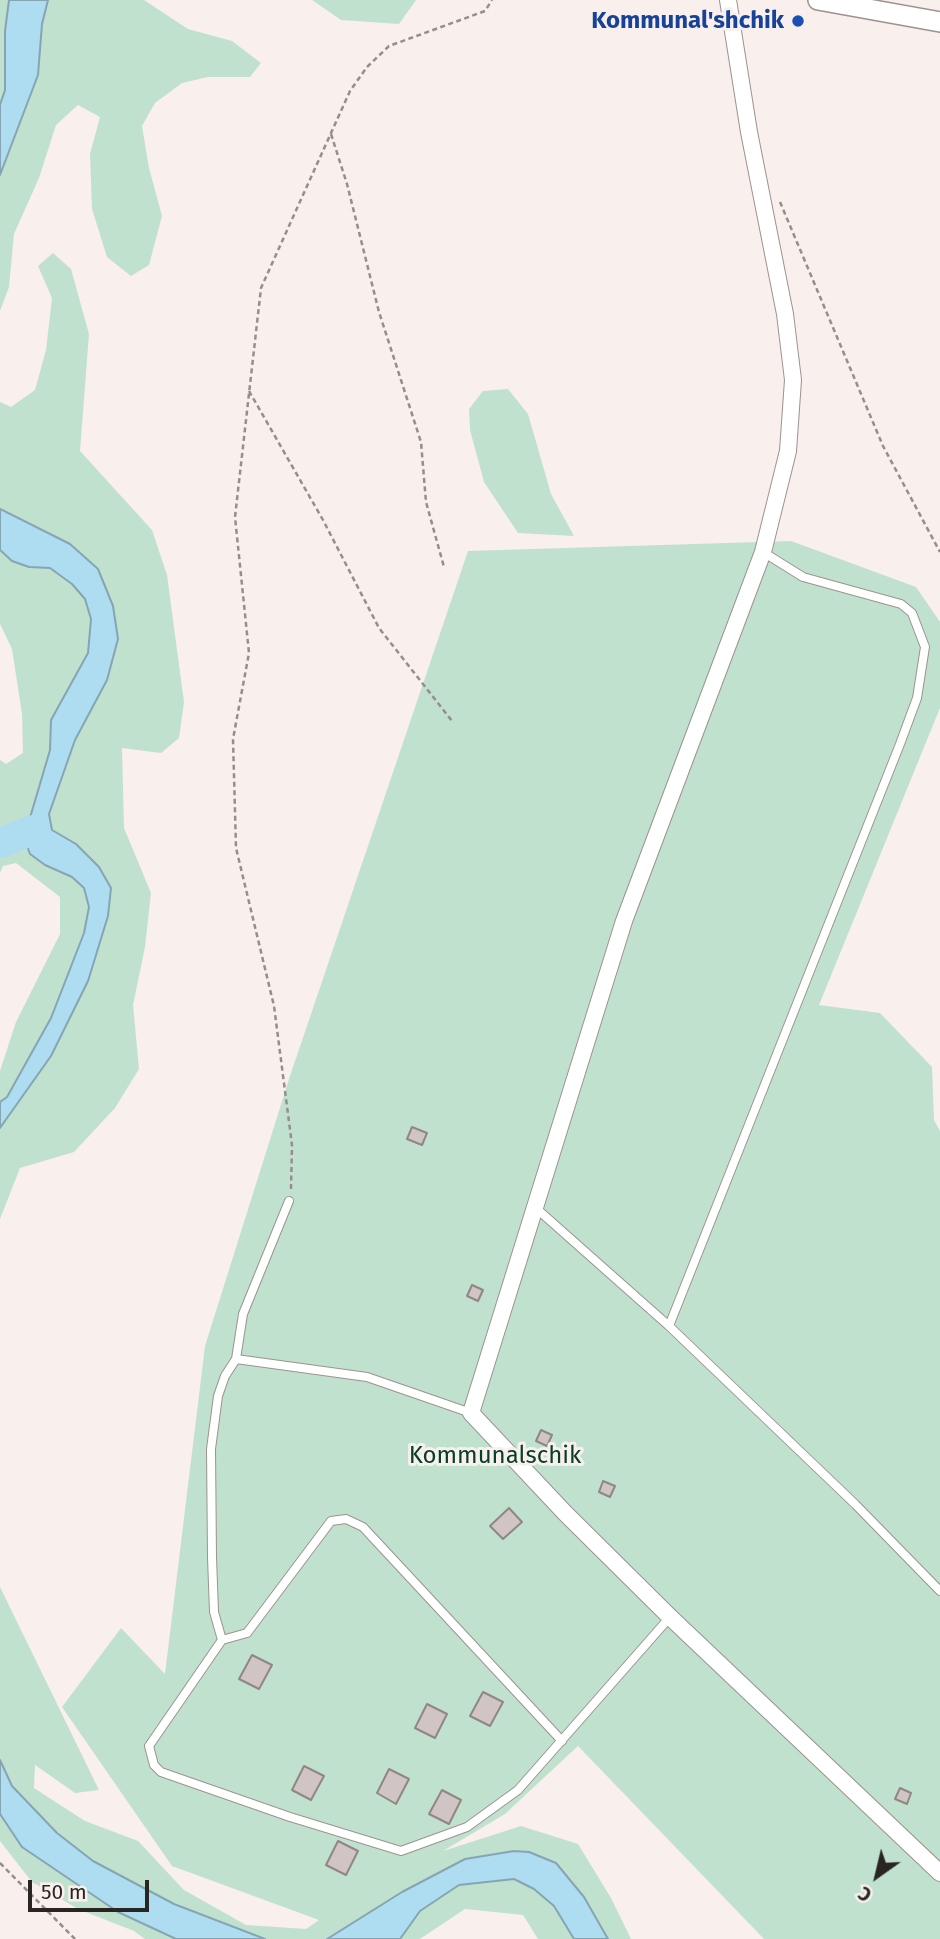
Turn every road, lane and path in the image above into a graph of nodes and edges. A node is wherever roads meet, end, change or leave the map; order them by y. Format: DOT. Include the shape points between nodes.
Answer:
graph roads {
  1 [pos="492,0"];
  2 [pos="728,0"];
  3 [pos="818,0"];
  4 [pos="940,22"];
  5 [pos="331,134"];
  6 [pos="777,194"];
  7 [pos="249,391"];
  8 [pos="763,552"];
  9 [pos="940,552"];
  10 [pos="444,567"];
  11 [pos="452,721"];
  12 [pos="289,1201"];
  13 [pos="537,1209"];
  14 [pos="669,1326"];
  15 [pos="236,1359"];
  16 [pos="471,1413"];
  17 [pos="940,1591"];
  18 [pos="670,1616"];
  19 [pos="222,1640"];
  20 [pos="562,1741"];
  21 [pos="0,1863"];
  22 [pos="940,1873"];
  23 [pos="75,1939"];
  1 -- 5 [label="path" via="485,11 389,46 350,91"];
  2 -- 8 [label="street" via="793,380 788,451"];
  3 -- 4 [label="street"];
  5 -- 7 [label="path" via="261,288"];
  5 -- 10 [label="path" via="379,312 421,442 426,502"];
  6 -- 9 [label="path" via="883,446"];
  7 -- 11 [label="path" via="379,628"];
  7 -- 12 [label="path" via="235,517 249,653 233,739 236,848 274,1006 292,1146"];
  8 -- 13 [label="street" via="624,921"];
  8 -- 14 [label="lane" via="803,577 901,604 912,613 925,647 916,698 900,744"];
  12 -- 15 [label="lane" via="243,1314"];
  13 -- 14 [label="lane"];
  13 -- 16 [label="street"];
  14 -- 17 [label="lane"];
  15 -- 16 [label="lane" via="367,1377"];
  15 -- 19 [label="lane" via="220,1385 211,1449 215,1612"];
  16 -- 18 [label="street"];
  18 -- 20 [label="lane"];
  18 -- 22 [label="street"];
  19 -- 20 [label="lane" via="247,1633 331,1521 346,1519 363,1527"];
  19 -- 20 [label="lane" via="149,1746 155,1765 161,1772 346,1835 401,1851 467,1827 518,1790"];
  21 -- 23 [label="path"];
}
